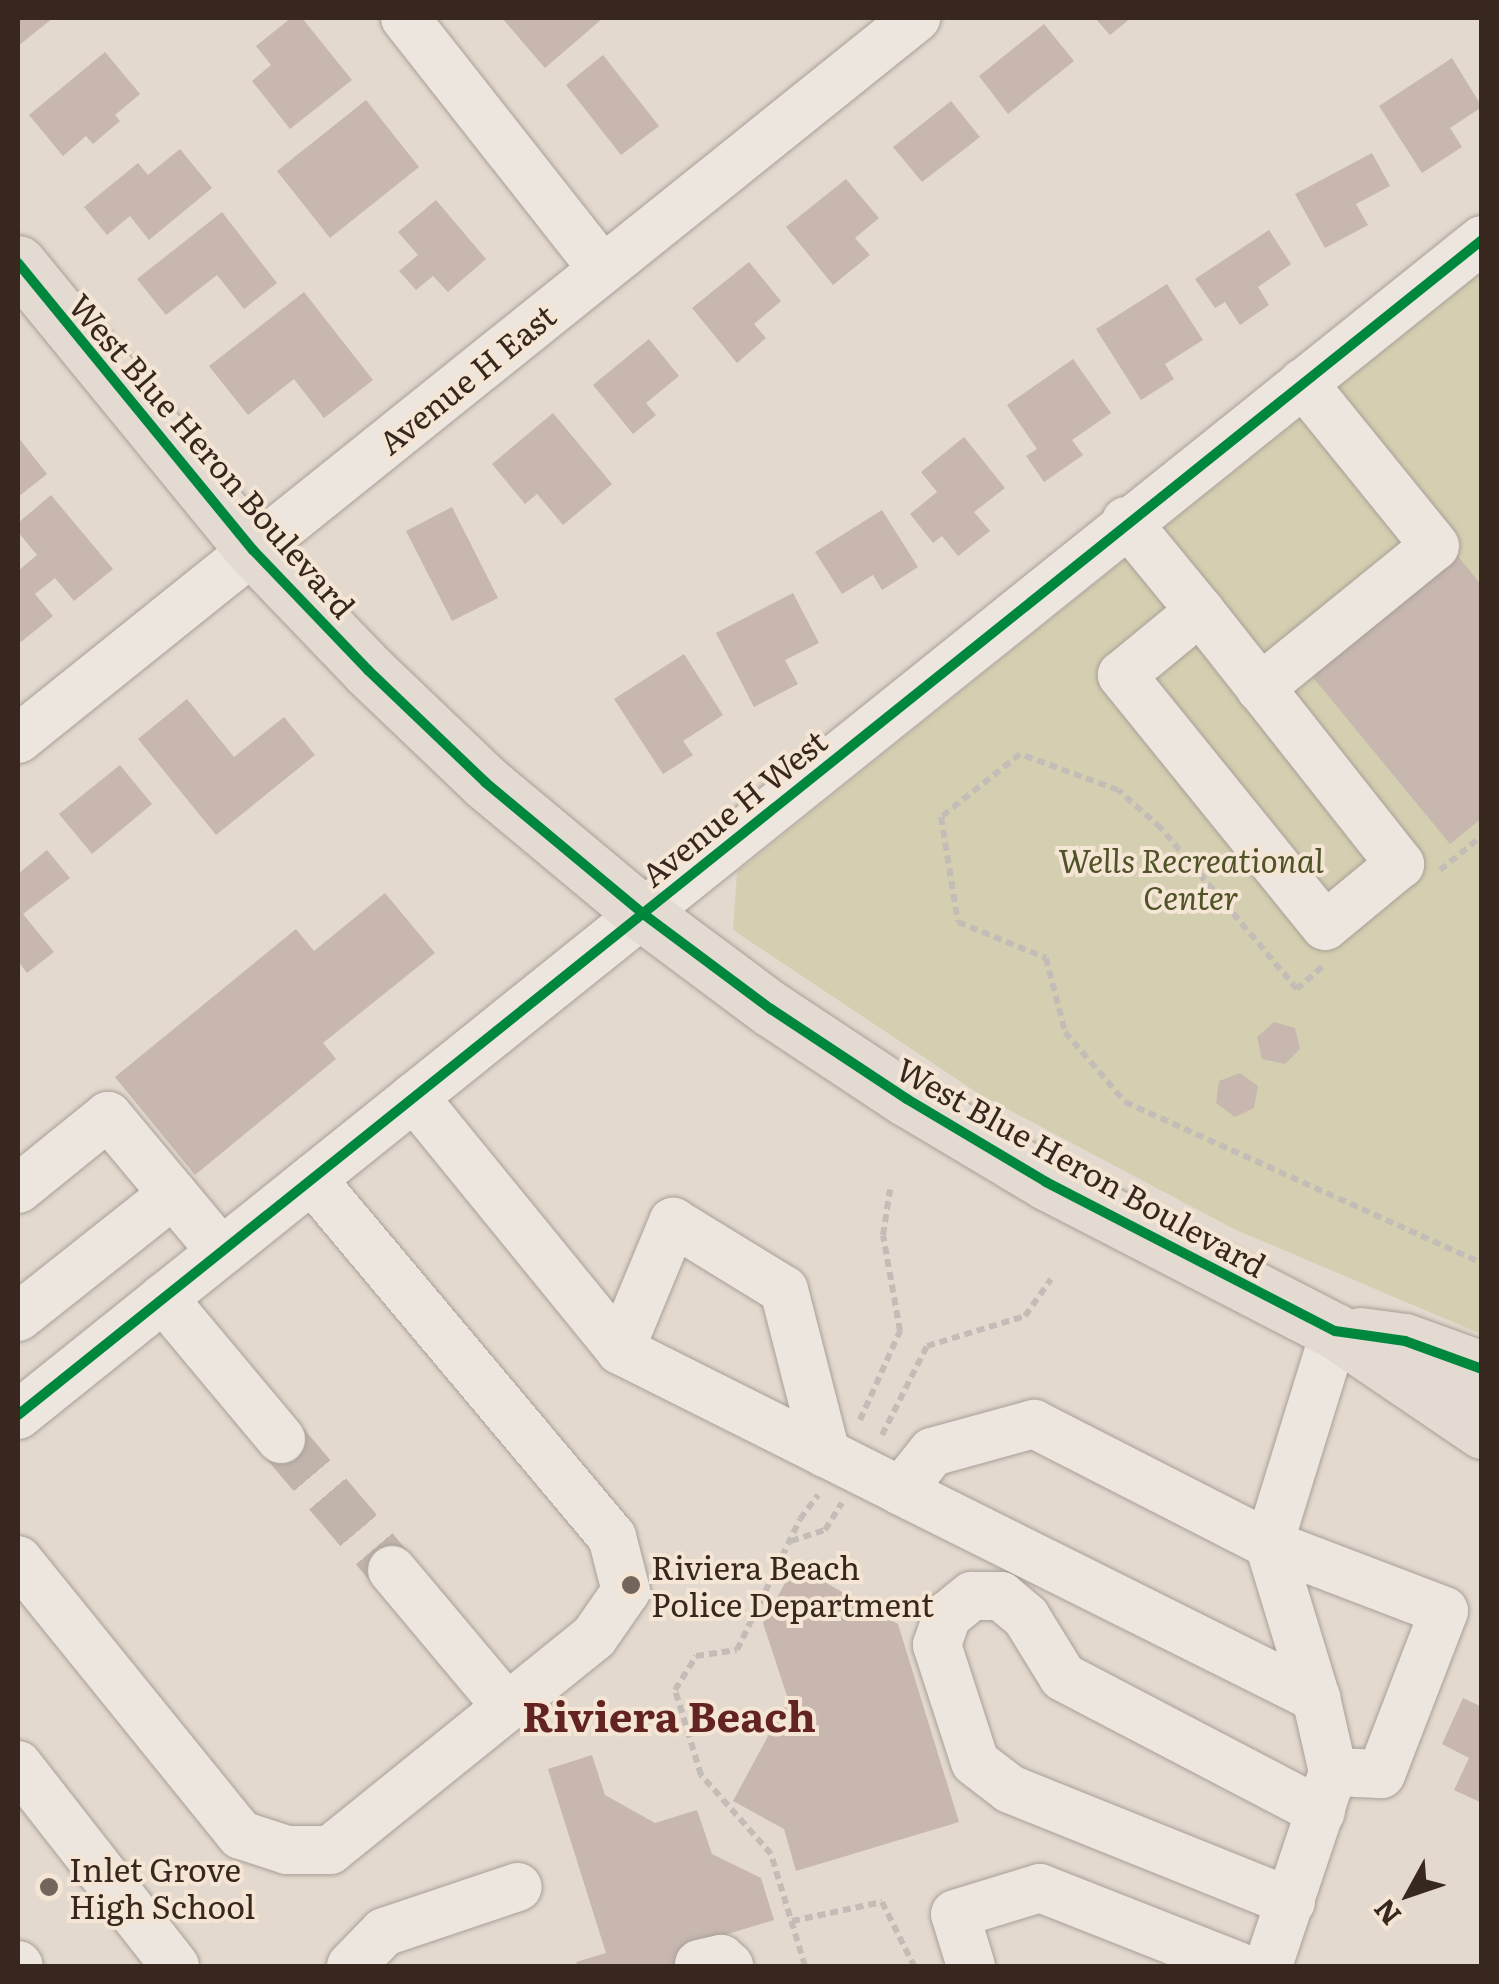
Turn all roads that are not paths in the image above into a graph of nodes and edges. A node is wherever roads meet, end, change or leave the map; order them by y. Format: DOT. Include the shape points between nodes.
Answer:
graph roads {
  1 [pos="405,18"];
  2 [pos="916,18"];
  3 [pos="1482,240"];
  4 [pos="18,262"];
  5 [pos="602,268"];
  6 [pos="1303,384"];
  7 [pos="1126,521"];
  8 [pos="253,550"];
  9 [pos="1200,611"];
  10 [pos="1260,688"];
  11 [pos="18,739"];
  12 [pos="642,913"];
  13 [pos="414,1097"];
  14 [pos="312,1178"];
  15 [pos="18,1189"];
  16 [pos="173,1194"];
  17 [pos="221,1251"];
  18 [pos="162,1298"];
  19 [pos="18,1317"];
  20 [pos="1335,1331"];
  21 [pos="620,1350"];
  22 [pos="1482,1369"];
  23 [pos="18,1415"];
  24 [pos="1482,1430"];
  25 [pos="281,1438"];
  26 [pos="838,1467"];
  27 [pos="901,1491"];
  28 [pos="1269,1544"];
  29 [pos="18,1560"];
  30 [pos="392,1570"];
  31 [pos="1316,1698"];
  32 [pos="506,1708"];
  33 [pos="18,1765"];
  34 [pos="1326,1792"];
  35 [pos="518,1887"];
  36 [pos="1291,1902"];
  37 [pos="1224,1964"];
  38 [pos="356,1965"];
  39 [pos="175,1966"];
  40 [pos="971,1966"];
  41 [pos="1268,1966"];
  1 -- 5 [label="street"];
  2 -- 5 [label="street, Avenue H East"];
  3 -- 6 [label="street, Avenue H West"];
  4 -- 8 [label="main road, West Blue Heron Boulevard"];
  5 -- 8 [label="street, Avenue H East"];
  6 -- 7 [label="street, Avenue H West"];
  6 -- 10 [label="street" via="1435,546"];
  7 -- 9 [label="street"];
  7 -- 12 [label="street, Avenue H West"];
  8 -- 11 [label="street, Avenue H East"];
  8 -- 12 [label="main road, West Blue Heron Boulevard" via="486,782"];
  9 -- 10 [label="street"];
  9 -- 10 [label="street" via="1122,675 1325,926 1400,864"];
  12 -- 13 [label="street, Avenue H West"];
  12 -- 20 [label="main road, West Blue Heron Boulevard" via="906,1099 1062,1190"];
  13 -- 14 [label="street, Avenue H West"];
  13 -- 21 [label="street"];
  14 -- 17 [label="street, Avenue H West"];
  14 -- 32 [label="street" via="612,1537 626,1591 594,1637"];
  15 -- 16 [label="street" via="108,1116"];
  16 -- 17 [label="street"];
  16 -- 19 [label="street"];
  17 -- 18 [label="street, Avenue H West"];
  18 -- 23 [label="street, Avenue H West"];
  18 -- 25 [label="street"];
  20 -- 22 [label="main road, West Blue Heron Boulevard" via="1405,1342"];
  20 -- 24 [label="main road, West Blue Heron Boulevard"];
  20 -- 28 [label="street"];
  21 -- 26 [label="street"];
  21 -- 26 [label="street" via="672,1222 784,1290"];
  26 -- 27 [label="street"];
  27 -- 28 [label="street" via="932,1452 1034,1424"];
  27 -- 31 [label="street"];
  28 -- 31 [label="street"];
  28 -- 34 [label="street" via="1444,1611 1381,1774"];
  29 -- 32 [label="street" via="241,1835 287,1850 330,1850"];
  30 -- 32 [label="street"];
  31 -- 34 [label="street"];
  33 -- 39 [label="street"];
  34 -- 36 [label="street"];
  34 -- 36 [label="street" via="1063,1677 1026,1617 1002,1596 972,1596 947,1616 937,1645 975,1762 1010,1789"];
  35 -- 38 [label="street" via="384,1932"];
  36 -- 41 [label="street"];
  37 -- 40 [label="street" via="1040,1888 955,1914"];
}
